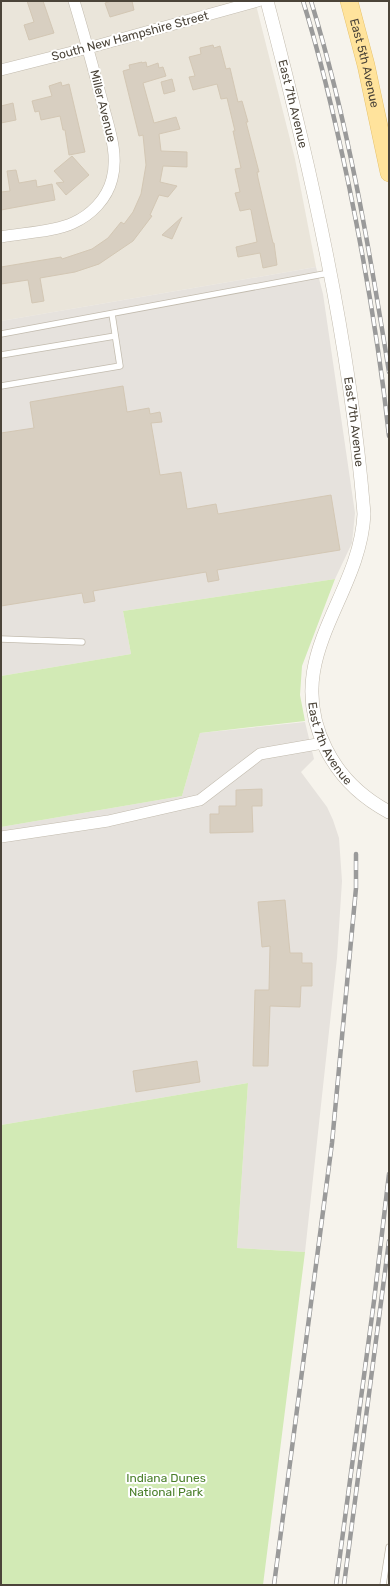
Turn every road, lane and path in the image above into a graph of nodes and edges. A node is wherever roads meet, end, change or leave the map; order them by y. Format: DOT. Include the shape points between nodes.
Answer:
graph roads {
  1 [pos="74,1"];
  2 [pos="258,1"];
  3 [pos="267,1"];
  4 [pos="349,1"];
  5 [pos="88,48"];
  6 [pos="1,70"];
  7 [pos="389,173"];
  8 [pos="1,237"];
  9 [pos="330,273"];
  10 [pos="112,314"];
  11 [pos="1,334"];
  12 [pos="116,336"];
  13 [pos="1,355"];
  14 [pos="1,386"];
  15 [pos="1,639"];
  16 [pos="82,642"];
  17 [pos="323,743"];
  18 [pos="389,812"];
  19 [pos="1,837"];
  20 [pos="389,1547"];
  21 [pos="383,1585"];
  1 -- 5 [label="street, Miller Avenue"];
  2 -- 5 [label="street, South New Hampshire Street"];
  3 -- 9 [label="street, East 7th Avenue"];
  4 -- 7 [label="main road, East 5th Avenue" via="366,65"];
  5 -- 6 [label="street, South New Hampshire Street"];
  5 -- 8 [label="street, Miller Avenue" via="113,148 114,168 109,188 95,209 72,224"];
  9 -- 10 [label="lane"];
  9 -- 17 [label="street, East 7th Avenue" via="348,386 364,528 358,551 325,630 314,665 313,705"];
  10 -- 11 [label="lane"];
  10 -- 12 [label="lane"];
  12 -- 13 [label="lane"];
  12 -- 14 [label="lane" via="120,366"];
  15 -- 16 [label="lane"];
  17 -- 18 [label="street, East 7th Avenue" via="347,781 368,800"];
  17 -- 19 [label="street" via="260,754 200,800 108,821"];
  20 -- 21 [label="lane"];
}
